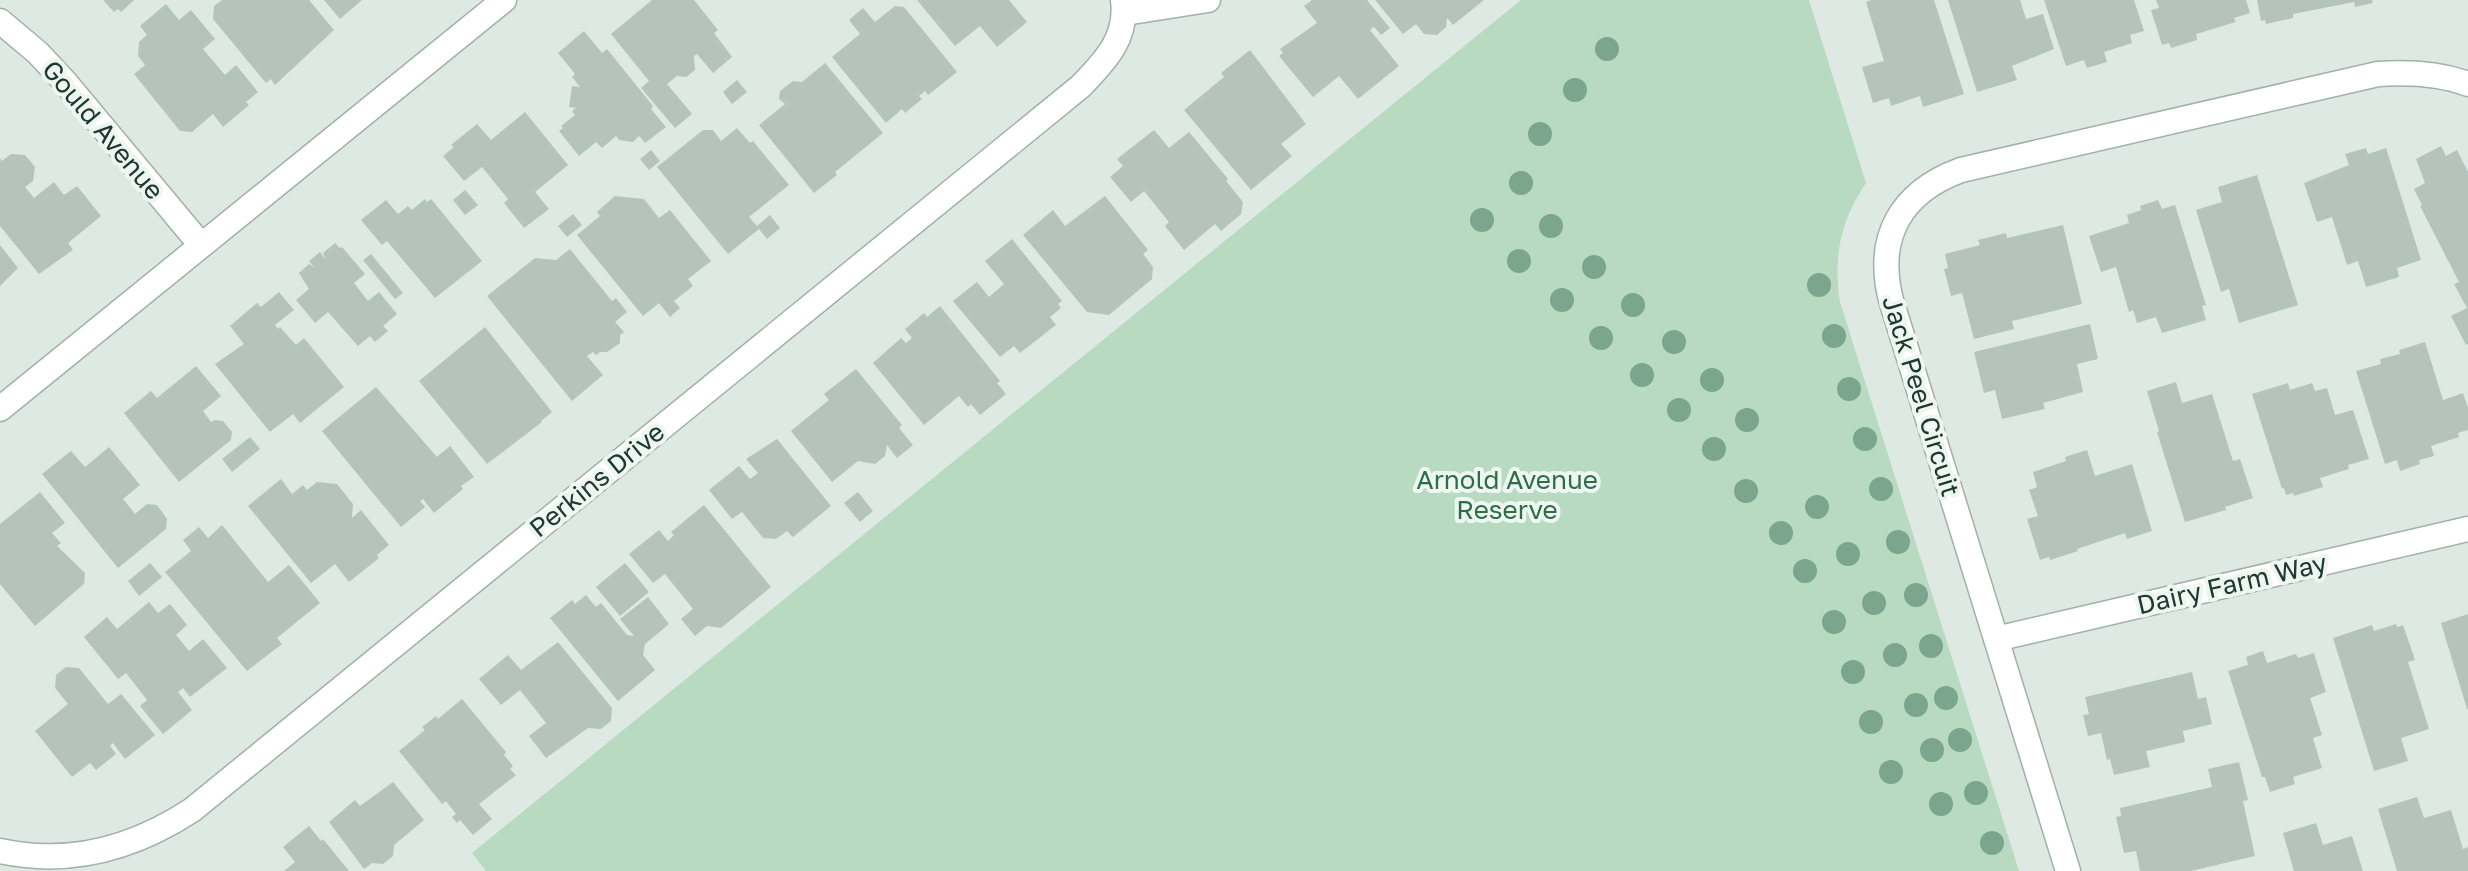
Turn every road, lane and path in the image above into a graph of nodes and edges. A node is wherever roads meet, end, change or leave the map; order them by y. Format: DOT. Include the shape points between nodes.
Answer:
graph roads {
  1 [pos="504,0"];
  2 [pos="1208,0"];
  3 [pos="1124,6"];
  4 [pos="0,21"];
  5 [pos="2468,84"];
  6 [pos="201,245"];
  7 [pos="0,409"];
  8 [pos="2468,529"];
  9 [pos="1996,639"];
  10 [pos="0,851"];
  11 [pos="2068,871"];
  1 -- 6 [label="street"];
  2 -- 3 [label="street"];
  3 -- 10 [label="street, Perkins Drive" via="1123,30 1115,46 1081,86 192,810 114,848 54,857"];
  4 -- 6 [label="street, Gould Avenue" via="65,82"];
  5 -- 9 [label="street, Jack Peel Circuit" via="2406,73 2350,79 1961,170 1929,184 1904,209 1887,247 1886,283"];
  6 -- 7 [label="street"];
  8 -- 9 [label="street, Dairy Farm Way"];
  9 -- 11 [label="street, Jack Peel Circuit"];
}
